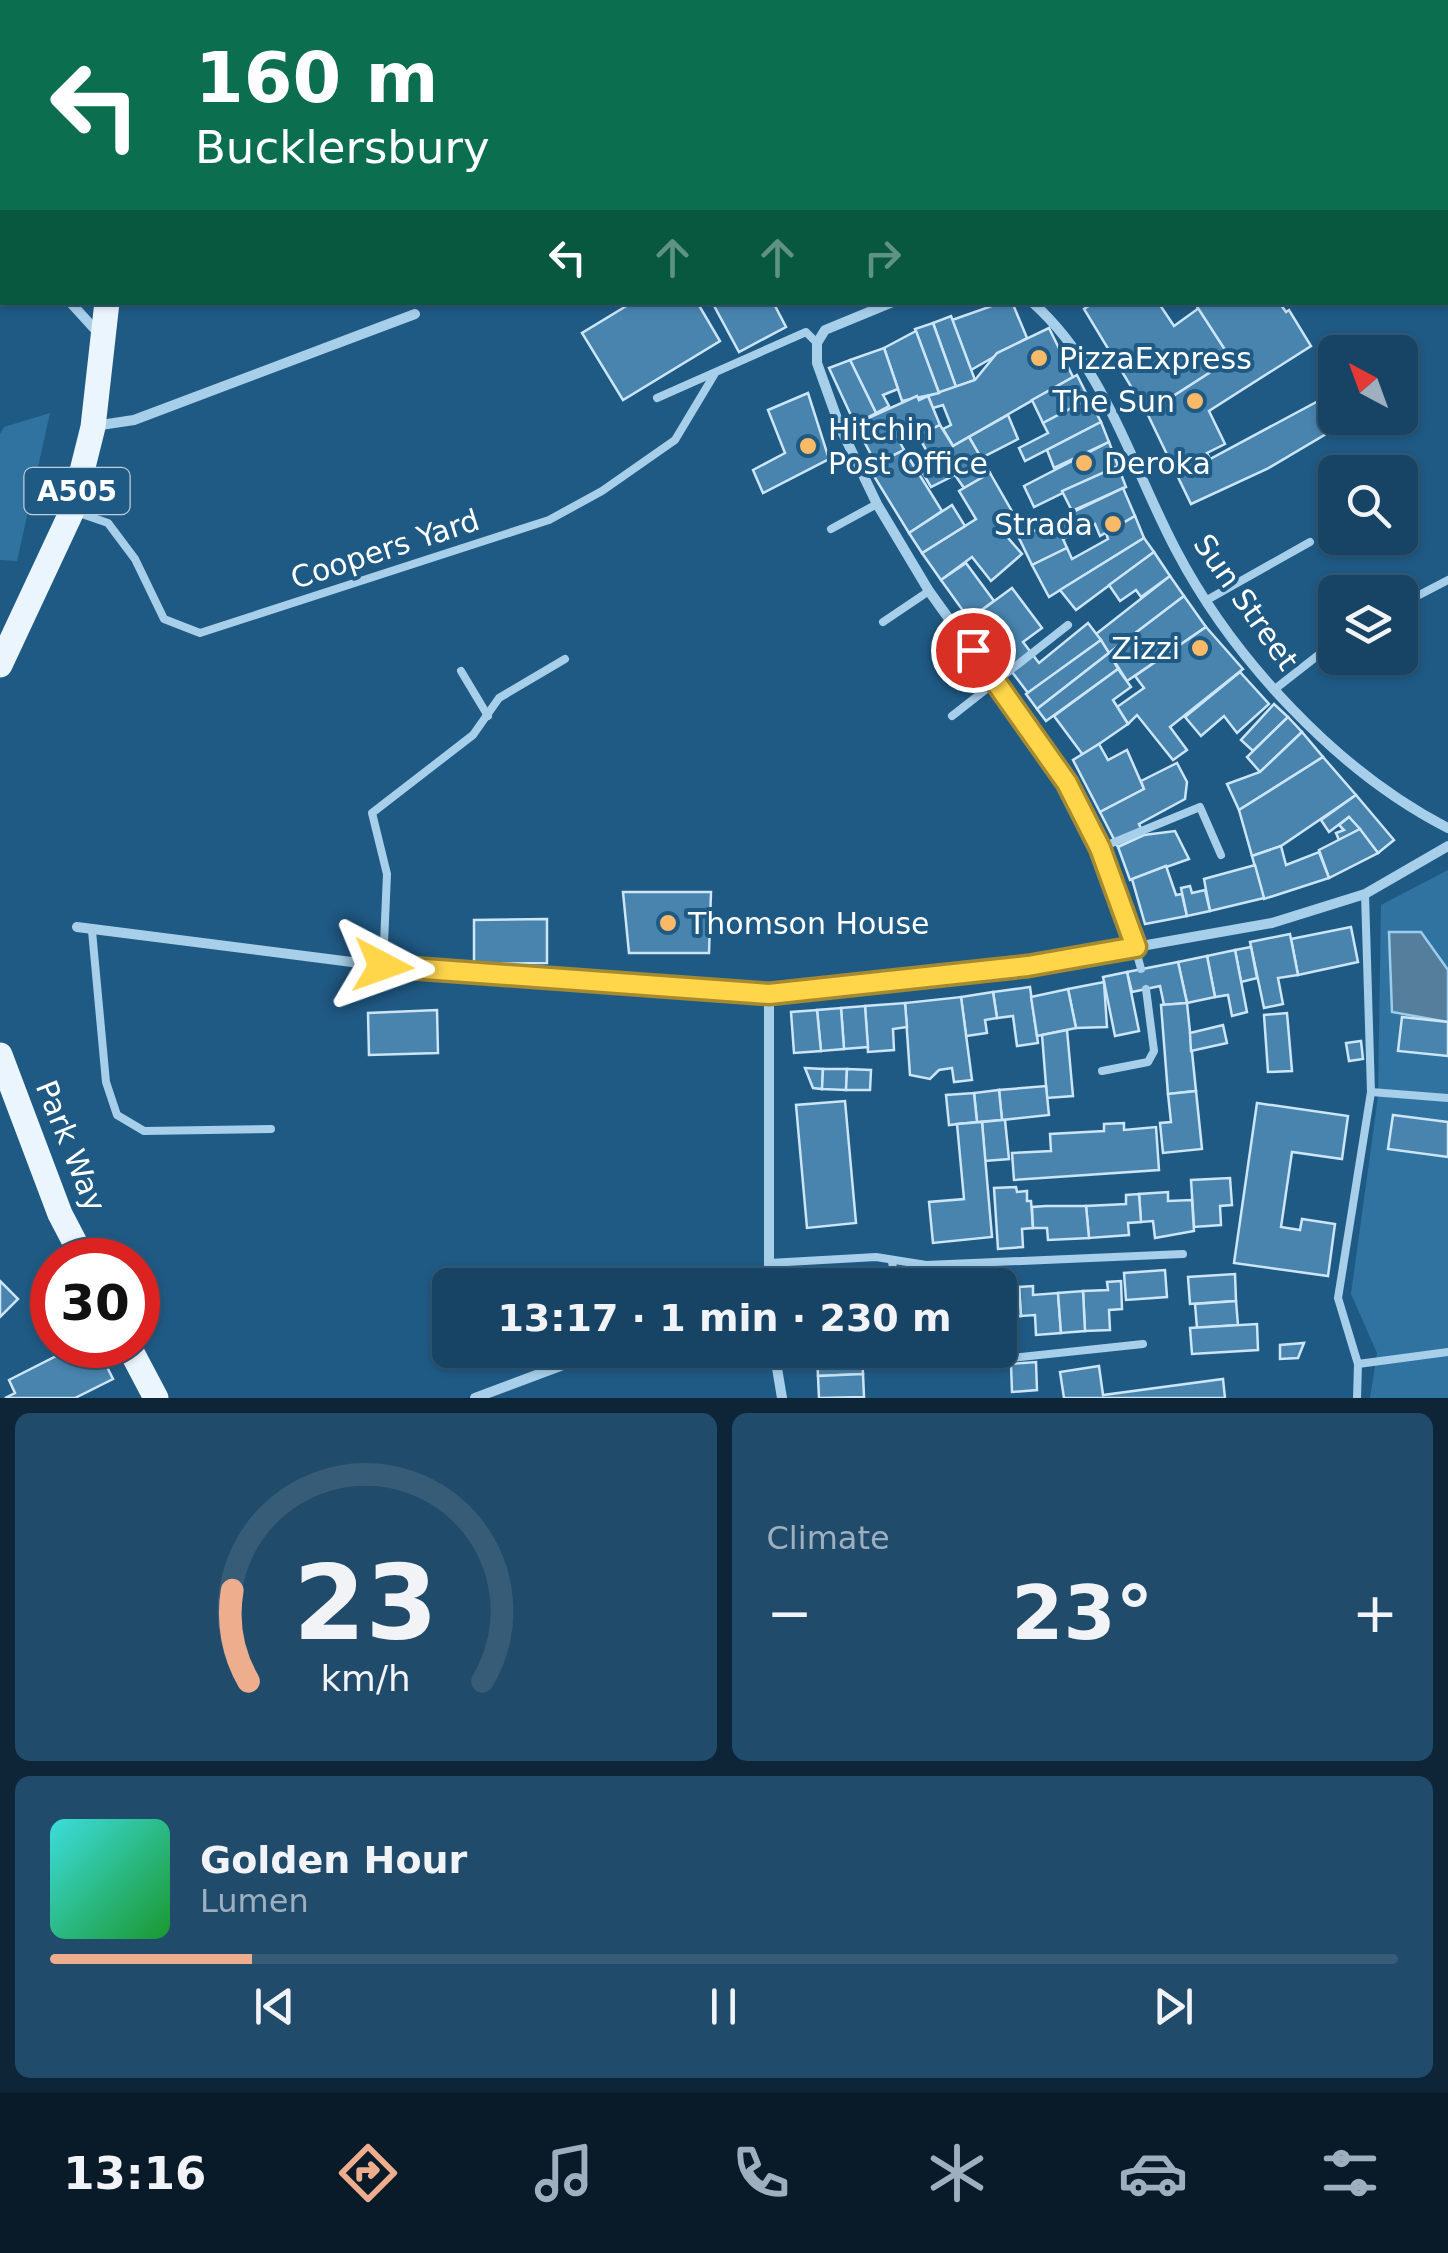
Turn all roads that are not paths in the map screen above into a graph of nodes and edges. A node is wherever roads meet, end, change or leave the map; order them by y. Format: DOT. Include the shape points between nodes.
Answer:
graph roads {
  1 [pos="73,305"];
  2 [pos="108,305"];
  3 [pos="886,305"];
  4 [pos="1035,305"];
  5 [pos="416,314"];
  6 [pos="104,340"];
  7 [pos="817,343"];
  8 [pos="714,375"];
  9 [pos="657,398"];
  10 [pos="94,427"];
  11 [pos="877,504"];
  12 [pos="72,511"];
  13 [pos="831,529"];
  14 [pos="1310,542"];
  15 [pos="1448,580"];
  16 [pos="929,591"];
  17 [pos="1418,596"];
  18 [pos="1207,600"];
  19 [pos="883,622"];
  20 [pos="1068,625"];
  21 [pos="1318,655"];
  22 [pos="565,660"];
  23 [pos="0,665"];
  24 [pos="461,671"];
  25 [pos="995,679"];
  26 [pos="1275,689"];
  27 [pos="488,716"];
  28 [pos="952,716"];
  29 [pos="1448,828"];
  30 [pos="1448,846"];
  31 [pos="1100,848"];
  32 [pos="1222,855"];
  33 [pos="1365,894"];
  34 [pos="77,927"];
  35 [pos="92,931"];
  36 [pos="1136,947"];
  37 [pos="383,966"];
  38 [pos="1141,969"];
  39 [pos="1146,990"];
  40 [pos="769,994"];
  41 [pos="0,1055"];
  42 [pos="1102,1071"];
  43 [pos="1371,1092"];
  44 [pos="1448,1098"];
  45 [pos="271,1129"];
  46 [pos="73,1238"];
  47 [pos="1183,1254"];
  48 [pos="769,1262"];
  49 [pos="892,1262"];
  50 [pos="769,1268"];
  51 [pos="893,1268"];
  52 [pos="1143,1344"];
  53 [pos="1448,1352"];
  54 [pos="1017,1357"];
  55 [pos="1358,1364"];
  56 [pos="140,1368"];
  57 [pos="555,1368"];
  58 [pos="777,1368"];
  59 [pos="156,1398"];
  60 [pos="475,1398"];
  61 [pos="782,1398"];
  62 [pos="1357,1398"];
  1 -- 6 [label="street"];
  2 -- 6 [label="main road, A505"];
  3 -- 7 [label="street" via="825,330"];
  4 -- 18 [label="street, Sun Street" via="1084,358 1175,549"];
  5 -- 10 [label="street" via="134,420"];
  6 -- 10 [label="main road, A505"];
  7 -- 8 [label="lane" via="806,332"];
  7 -- 11 [label="street" via="816,363"];
  8 -- 9 [label="lane"];
  8 -- 12 [label="lane, Coopers Yard" via="674,440 549,520 200,632 164,619 136,558 108,524"];
  10 -- 12 [label="main road, A505"];
  11 -- 13 [label="lane"];
  11 -- 16 [label="street"];
  12 -- 23 [label="main road, A505"];
  14 -- 18 [label="lane"];
  15 -- 17 [label="lane"];
  16 -- 19 [label="lane"];
  16 -- 25 [label="street"];
  18 -- 26 [label="street, Sun Street"];
  20 -- 25 [label="lane"];
  21 -- 26 [label="lane"];
  22 -- 27 [label="lane" via="500,698"];
  24 -- 27 [label="lane"];
  25 -- 28 [label="lane"];
  25 -- 31 [label="street" via="1067,783"];
  26 -- 29 [label="street, Sun Street" via="1359,771"];
  27 -- 37 [label="lane" via="474,735 372,813 387,874"];
  30 -- 33 [label="street"];
  31 -- 32 [label="lane" via="1200,807"];
  31 -- 36 [label="street"];
  33 -- 36 [label="street" via="1272,923"];
  33 -- 43 [label="lane"];
  34 -- 35 [label="street"];
  35 -- 37 [label="street"];
  35 -- 45 [label="lane" via="106,1082 117,1115 144,1130"];
  36 -- 38 [label="lane"];
  36 -- 40 [label="street" via="1028,966"];
  37 -- 40 [label="street"];
  39 -- 42 [label="lane" via="1154,1051 1148,1062"];
  40 -- 48 [label="street"];
  41 -- 46 [label="main road, Park Way"];
  43 -- 44 [label="lane"];
  43 -- 55 [label="lane" via="1338,1298"];
  47 -- 49 [label="lane"];
  48 -- 49 [label="lane"];
  48 -- 50 [label="street"];
  49 -- 51 [label="lane"];
  52 -- 54 [label="lane"];
  53 -- 55 [label="lane"];
  55 -- 62 [label="lane"];
  56 -- 59 [label="main road"];
  57 -- 60 [label="street"];
  58 -- 61 [label="street"];
}
